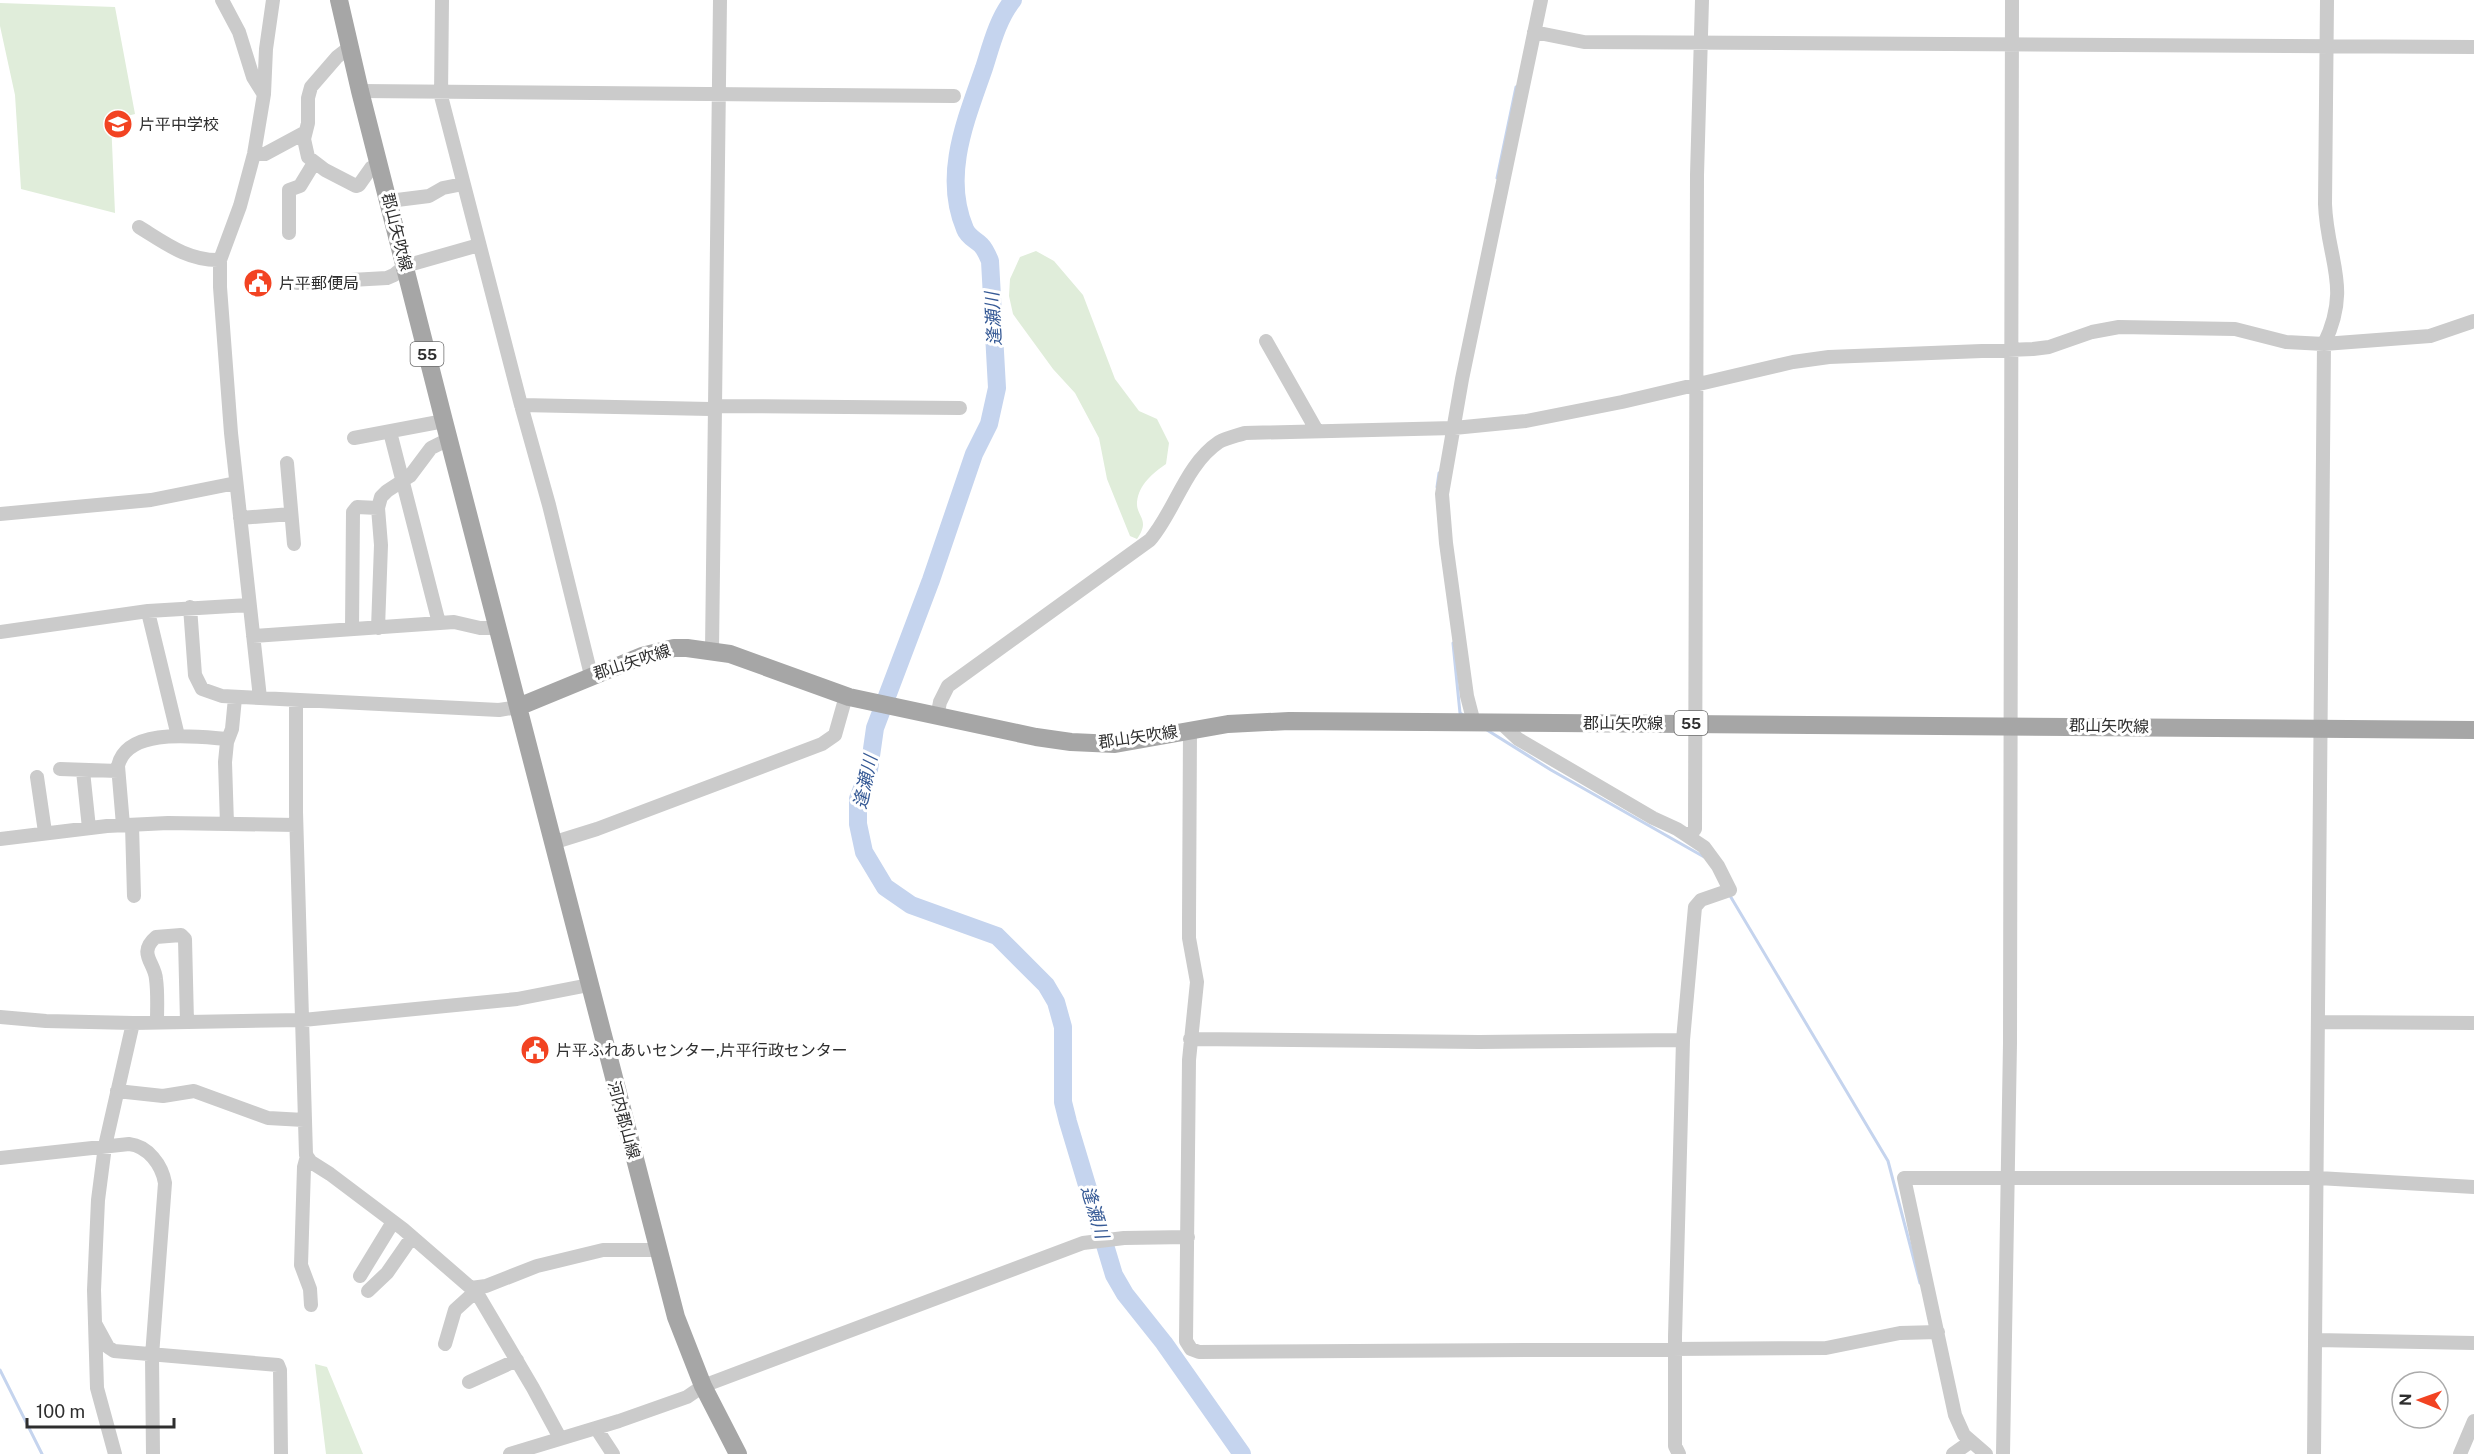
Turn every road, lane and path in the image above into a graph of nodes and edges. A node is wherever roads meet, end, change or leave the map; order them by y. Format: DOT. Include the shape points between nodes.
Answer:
graph roads {
  1 [pos="222,0"];
  2 [pos="273,0"];
  3 [pos="339,0"];
  4 [pos="442,0"];
  5 [pos="720,0"];
  6 [pos="1540,0"];
  7 [pos="1702,0"];
  8 [pos="2012,0"];
  9 [pos="2327,0"];
  10 [pos="1534,32"];
  11 [pos="1702,41"];
  12 [pos="2012,43"];
  13 [pos="2327,45"];
  14 [pos="350,47"];
  15 [pos="2474,47"];
  16 [pos="360,91"];
  17 [pos="440,91"];
  18 [pos="264,94"];
  19 [pos="718,94"];
  20 [pos="954,96"];
  21 [pos="304,133"];
  22 [pos="254,154"];
  23 [pos="314,163"];
  24 [pos="379,163"];
  25 [pos="463,184"];
  26 [pos="389,201"];
  27 [pos="139,227"];
  28 [pos="289,233"];
  29 [pos="479,245"];
  30 [pos="220,260"];
  31 [pos="405,266"];
  32 [pos="297,284"];
  33 [pos="2474,321"];
  34 [pos="1266,341"];
  35 [pos="2324,344"];
  36 [pos="2010,350"];
  37 [pos="1696,384"];
  38 [pos="520,405"];
  39 [pos="715,406"];
  40 [pos="960,408"];
  41 [pos="444,421"];
  42 [pos="1454,428"];
  43 [pos="1317,431"];
  44 [pos="390,432"];
  45 [pos="354,438"];
  46 [pos="449,439"];
  47 [pos="287,463"];
  48 [pos="403,482"];
  49 [pos="236,483"];
  50 [pos="378,508"];
  51 [pos="0,514"];
  52 [pos="291,514"];
  53 [pos="240,518"];
  54 [pos="294,544"];
  55 [pos="249,605"];
  56 [pos="190,607"];
  57 [pos="147,612"];
  58 [pos="439,623"];
  59 [pos="378,628"];
  60 [pos="499,628"];
  61 [pos="352,629"];
  62 [pos="0,632"];
  63 [pos="253,636"];
  64 [pos="712,650"];
  65 [pos="591,675"];
  66 [pos="847,697"];
  67 [pos="235,698"];
  68 [pos="260,698"];
  69 [pos="296,700"];
  70 [pos="518,707"];
  71 [pos="937,717"];
  72 [pos="1473,723"];
  73 [pos="1501,723"];
  74 [pos="1696,723"];
  75 [pos="2011,726"];
  76 [pos="2322,728"];
  77 [pos="1190,730"];
  78 [pos="2474,730"];
  79 [pos="178,736"];
  80 [pos="228,739"];
  81 [pos="60,770"];
  82 [pos="83,771"];
  83 [pos="118,771"];
  84 [pos="37,777"];
  85 [pos="227,824"];
  86 [pos="127,825"];
  87 [pos="296,825"];
  88 [pos="89,828"];
  89 [pos="45,832"];
  90 [pos="1689,837"];
  91 [pos="0,839"];
  92 [pos="552,843"];
  93 [pos="134,896"];
  94 [pos="589,985"];
  95 [pos="0,1017"];
  96 [pos="303,1020"];
  97 [pos="157,1022"];
  98 [pos="187,1022"];
  99 [pos="2319,1022"];
  100 [pos="134,1023"];
  101 [pos="2474,1023"];
  102 [pos="1190,1039"];
  103 [pos="1683,1040"];
  104 [pos="117,1091"];
  105 [pos="304,1120"];
  106 [pos="105,1146"];
  107 [pos="307,1156"];
  108 [pos="0,1158"];
  109 [pos="2318,1178"];
  110 [pos="2006,1179"];
  111 [pos="2474,1187"];
  112 [pos="393,1222"];
  113 [pos="1188,1236"];
  114 [pos="412,1237"];
  115 [pos="658,1250"];
  116 [pos="360,1276"];
  117 [pos="475,1289"];
  118 [pos="368,1291"];
  119 [pos="311,1305"];
  120 [pos="94,1324"];
  121 [pos="1938,1332"];
  122 [pos="2316,1340"];
  123 [pos="2474,1343"];
  124 [pos="445,1344"];
  125 [pos="1675,1350"];
  126 [pos="152,1356"];
  127 [pos="517,1360"];
  128 [pos="469,1382"];
  129 [pos="703,1386"];
  130 [pos="2474,1421"];
  131 [pos="596,1428"];
  132 [pos="560,1438"];
  133 [pos="1970,1442"];
  134 [pos="532,1451"];
  135 [pos="115,1454"];
  136 [pos="153,1454"];
  137 [pos="281,1454"];
  138 [pos="510,1454"];
  139 [pos="613,1454"];
  140 [pos="738,1454"];
  141 [pos="1679,1454"];
  142 [pos="1953,1454"];
  143 [pos="1986,1454"];
  144 [pos="2003,1454"];
  145 [pos="2314,1454"];
  146 [pos="2460,1454"];
  1 -- 18 [label="street" via="239,32 253,77"];
  2 -- 18 [label="street"];
  3 -- 14 [label="main road, 郡山矢吹線 / 55"];
  4 -- 17 [label="street"];
  5 -- 19 [label="street"];
  6 -- 10 [label="street"];
  7 -- 11 [label="street"];
  8 -- 12 [label="street"];
  9 -- 13 [label="street"];
  10 -- 11 [label="street" via="1584,42"];
  10 -- 42 [label="street"];
  11 -- 12 [label="street"];
  11 -- 37 [label="street"];
  12 -- 13 [label="street"];
  12 -- 36 [label="street"];
  13 -- 15 [label="street"];
  13 -- 35 [label="street" via="2325,218 2338,280 2338,303"];
  14 -- 16 [label="main road, 郡山矢吹線 / 55"];
  14 -- 21 [label="street" via="311,87"];
  16 -- 17 [label="street"];
  16 -- 24 [label="main road, 郡山矢吹線 / 55"];
  17 -- 19 [label="street"];
  17 -- 25 [label="street"];
  18 -- 22 [label="street"];
  19 -- 20 [label="street"];
  19 -- 39 [label="street"];
  21 -- 22 [label="street" via="265,154"];
  21 -- 23 [label="street" via="306,152"];
  22 -- 30 [label="street"];
  23 -- 24 [label="street" via="356,186"];
  23 -- 28 [label="street" via="300,186 289,190"];
  24 -- 26 [label="main road, 郡山矢吹線 / 55"];
  25 -- 26 [label="street" via="429,196"];
  25 -- 29 [label="street"];
  26 -- 31 [label="main road, 郡山矢吹線 / 55"];
  27 -- 30 [label="street" via="182,253"];
  29 -- 31 [label="street"];
  29 -- 38 [label="street"];
  30 -- 49 [label="street"];
  31 -- 32 [label="street" via="387,278"];
  31 -- 41 [label="main road, 郡山矢吹線 / 55"];
  33 -- 35 [label="street" via="2430,336"];
  34 -- 43 [label="street"];
  35 -- 36 [label="street" via="2286,342 2235,329 2119,327 2049,347"];
  35 -- 76 [label="street"];
  36 -- 37 [label="street" via="1829,357"];
  36 -- 75 [label="street"];
  37 -- 42 [label="street" via="1526,421"];
  37 -- 74 [label="street"];
  38 -- 39 [label="street" via="710,409"];
  38 -- 65 [label="street"];
  39 -- 40 [label="street"];
  39 -- 64 [label="street"];
  41 -- 44 [label="street"];
  41 -- 46 [label="main road, 郡山矢吹線 / 55"];
  42 -- 43 [label="street"];
  42 -- 72 [label="street" via="1442,494"];
  43 -- 71 [label="street" via="1245,433 1221,441 1194,469 1150,540 948,686"];
  44 -- 45 [label="street"];
  44 -- 48 [label="street"];
  46 -- 48 [label="street" via="431,448"];
  46 -- 60 [label="main road, 郡山矢吹線 / 55"];
  47 -- 52 [label="street"];
  48 -- 50 [label="street" via="383,494"];
  48 -- 58 [label="street"];
  49 -- 51 [label="street" via="151,500"];
  49 -- 53 [label="street"];
  50 -- 59 [label="street"];
  50 -- 61 [label="street" via="357,507 353,512"];
  52 -- 53 [label="street"];
  52 -- 54 [label="street"];
  53 -- 55 [label="street"];
  55 -- 56 [label="street"];
  55 -- 63 [label="street"];
  56 -- 57 [label="street"];
  56 -- 67 [label="street" via="198,683 208,693"];
  57 -- 62 [label="street"];
  57 -- 79 [label="street"];
  58 -- 59 [label="street"];
  58 -- 60 [label="street"];
  59 -- 61 [label="street"];
  60 -- 70 [label="main road, 郡山矢吹線 / 55"];
  61 -- 63 [label="street"];
  63 -- 68 [label="street"];
  64 -- 65 [label="main road, 郡山矢吹線 / 55" via="667,649"];
  64 -- 66 [label="main road, 郡山矢吹線 / 55"];
  65 -- 70 [label="main road, 郡山矢吹線 / 55"];
  66 -- 71 [label="main road, 郡山矢吹線 / 55"];
  66 -- 92 [label="street" via="835,735 822,744"];
  67 -- 68 [label="street"];
  67 -- 80 [label="street"];
  68 -- 69 [label="street"];
  69 -- 70 [label="street" via="498,710"];
  69 -- 87 [label="street"];
  70 -- 92 [label="main road, 河内郡山線"];
  71 -- 77 [label="main road, 郡山矢吹線 / 55" via="1088,744 1115,744"];
  72 -- 73 [label="main road, 郡山矢吹線 / 55"];
  72 -- 77 [label="main road, 郡山矢吹線 / 55" via="1247,722"];
  73 -- 74 [label="main road, 郡山矢吹線 / 55"];
  73 -- 90 [label="street" via="1518,739"];
  74 -- 75 [label="main road, 郡山矢吹線 / 55"];
  74 -- 90 [label="street" via="1695,829"];
  75 -- 76 [label="main road, 郡山矢吹線 / 55"];
  75 -- 110 [label="street"];
  76 -- 78 [label="main road, 郡山矢吹線 / 55"];
  76 -- 99 [label="street"];
  77 -- 102 [label="street" via="1189,938 1197,982"];
  79 -- 80 [label="street"];
  79 -- 83 [label="street" via="136,743 122,757"];
  80 -- 85 [label="street"];
  81 -- 82 [label="street"];
  82 -- 83 [label="street"];
  82 -- 88 [label="street"];
  83 -- 86 [label="street"];
  84 -- 89 [label="street"];
  85 -- 86 [label="street"];
  85 -- 87 [label="street"];
  86 -- 88 [label="street"];
  86 -- 93 [label="street"];
  87 -- 96 [label="street"];
  88 -- 89 [label="street"];
  89 -- 91 [label="street"];
  90 -- 103 [label="street" via="1709,854 1730,890 1701,900 1695,907"];
  92 -- 94 [label="main road, 河内郡山線"];
  94 -- 96 [label="street" via="517,999"];
  94 -- 115 [label="main road, 河内郡山線"];
  95 -- 100 [label="street"];
  96 -- 98 [label="street"];
  96 -- 105 [label="street"];
  97 -- 98 [label="street"];
  97 -- 98 [label="street" via="156,979 147,952 156,936 177,935 185,939"];
  97 -- 100 [label="street"];
  99 -- 101 [label="street"];
  99 -- 109 [label="street"];
  100 -- 104 [label="street"];
  102 -- 103 [label="street"];
  102 -- 113 [label="street"];
  103 -- 125 [label="street"];
  104 -- 105 [label="street" via="163,1096 194,1091 268,1118"];
  104 -- 106 [label="street"];
  105 -- 107 [label="street"];
  106 -- 108 [label="street"];
  106 -- 120 [label="street" via="98,1200"];
  106 -- 126 [label="street" via="142,1147 164,1174"];
  107 -- 112 [label="street"];
  107 -- 119 [label="street" via="302,1265"];
  109 -- 110 [label="street"];
  109 -- 111 [label="street"];
  109 -- 122 [label="street"];
  110 -- 121 [label="street" via="1904,1178"];
  110 -- 144 [label="street"];
  112 -- 114 [label="street"];
  112 -- 116 [label="street"];
  113 -- 125 [label="street" via="1186,1341 1195,1351"];
  113 -- 129 [label="street" via="1083,1243"];
  114 -- 117 [label="street"];
  114 -- 118 [label="street" via="387,1273"];
  115 -- 117 [label="street" via="595,1252 530,1268"];
  115 -- 129 [label="main road, 河内郡山線" via="676,1317"];
  117 -- 124 [label="street" via="455,1310"];
  117 -- 127 [label="street"];
  120 -- 126 [label="street" via="110,1349"];
  120 -- 135 [label="street" via="99,1402"];
  121 -- 125 [label="street" via="1900,1333 1826,1348"];
  121 -- 133 [label="street" via="1955,1415"];
  122 -- 123 [label="street"];
  122 -- 145 [label="street"];
  125 -- 141 [label="street" via="1675,1446"];
  126 -- 136 [label="street"];
  126 -- 137 [label="street" via="278,1365"];
  127 -- 128 [label="street"];
  127 -- 132 [label="street"];
  129 -- 131 [label="street" via="687,1396"];
  129 -- 140 [label="main road, 河内郡山線"];
  130 -- 146 [label="street"];
  131 -- 132 [label="street"];
  131 -- 139 [label="street"];
  132 -- 134 [label="street"];
  133 -- 142 [label="street"];
  133 -- 143 [label="street"];
  134 -- 138 [label="street"];
}
